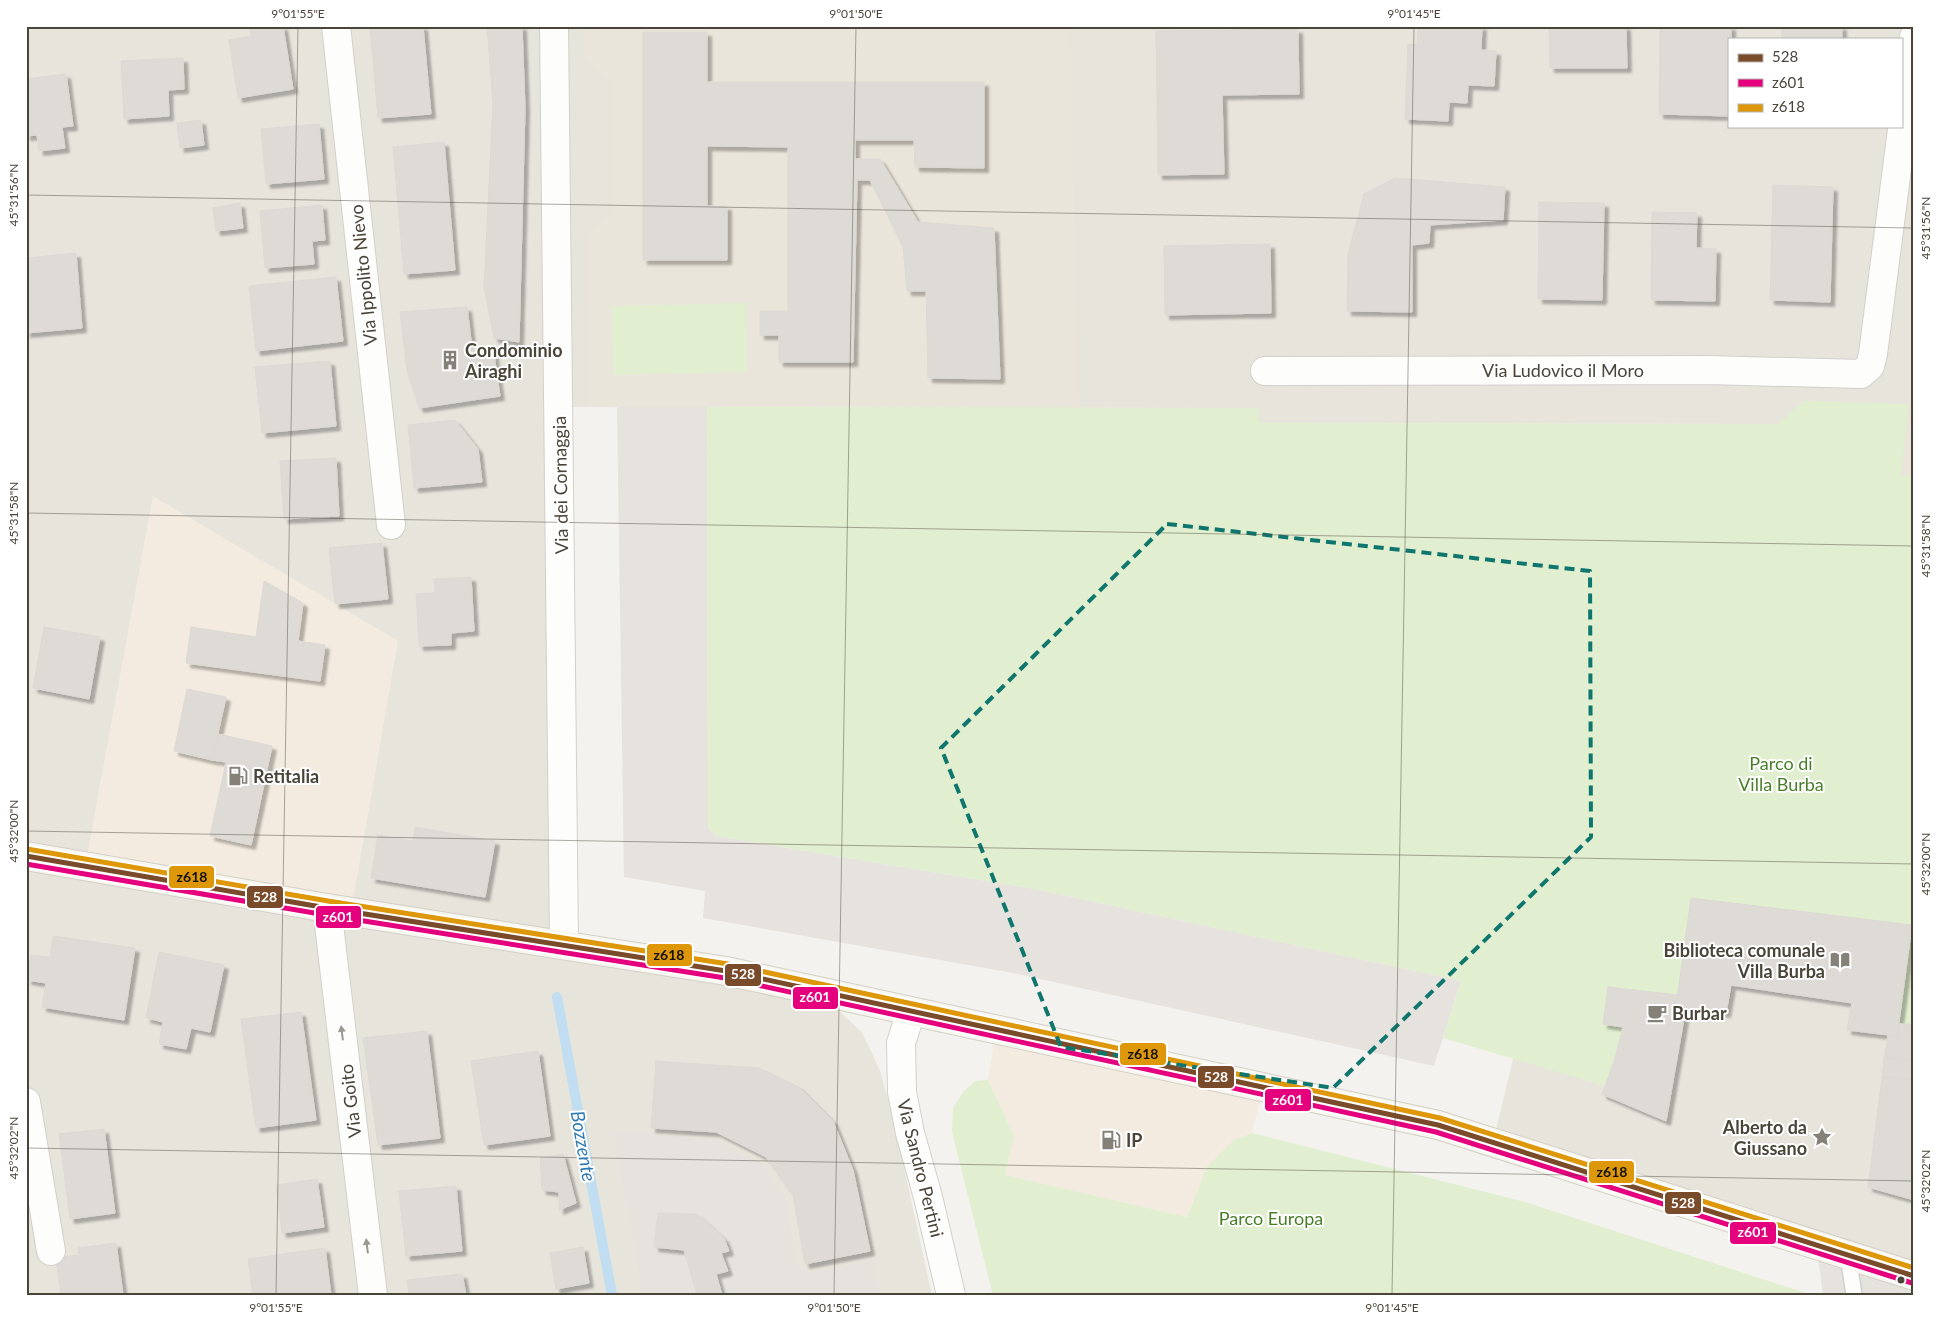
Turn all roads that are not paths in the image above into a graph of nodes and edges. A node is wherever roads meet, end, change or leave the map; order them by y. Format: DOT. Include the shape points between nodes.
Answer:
graph roads {
  1 [pos="336,26"];
  2 [pos="554,26"];
  3 [pos="1914,37"];
  4 [pos="1266,371"];
  5 [pos="391,525"];
  6 [pos="26,856"];
  7 [pos="327,908"];
  8 [pos="564,944"];
  9 [pos="911,1012"];
  10 [pos="26,1102"];
  11 [pos="51,1251"];
  12 [pos="1848,1255"];
  13 [pos="1914,1276"];
  14 [pos="373,1295"];
  15 [pos="951,1295"];
  16 [pos="1854,1295"];
  1 -- 5 [label="street, Via Ippolito Nievo"];
  2 -- 8 [label="street, Via dei Cornaggia"];
  3 -- 4 [label="street, Via Ludovico il Moro" via="1873,354 1870,366 1861,374 1708,370"];
  6 -- 7 [label="main road"];
  7 -- 8 [label="main road"];
  14 -- 7 [label="street, Via Goito, one-way"];
  8 -- 9 [label="main road" via="726,971"];
  9 -- 12 [label="main road" via="1438,1126"];
  9 -- 15 [label="street, Via Sandro Pertini" via="901,1043 902,1092"];
  10 -- 11 [label="street"];
  12 -- 13 [label="main road"];
  12 -- 16 [label="lane"];
}
